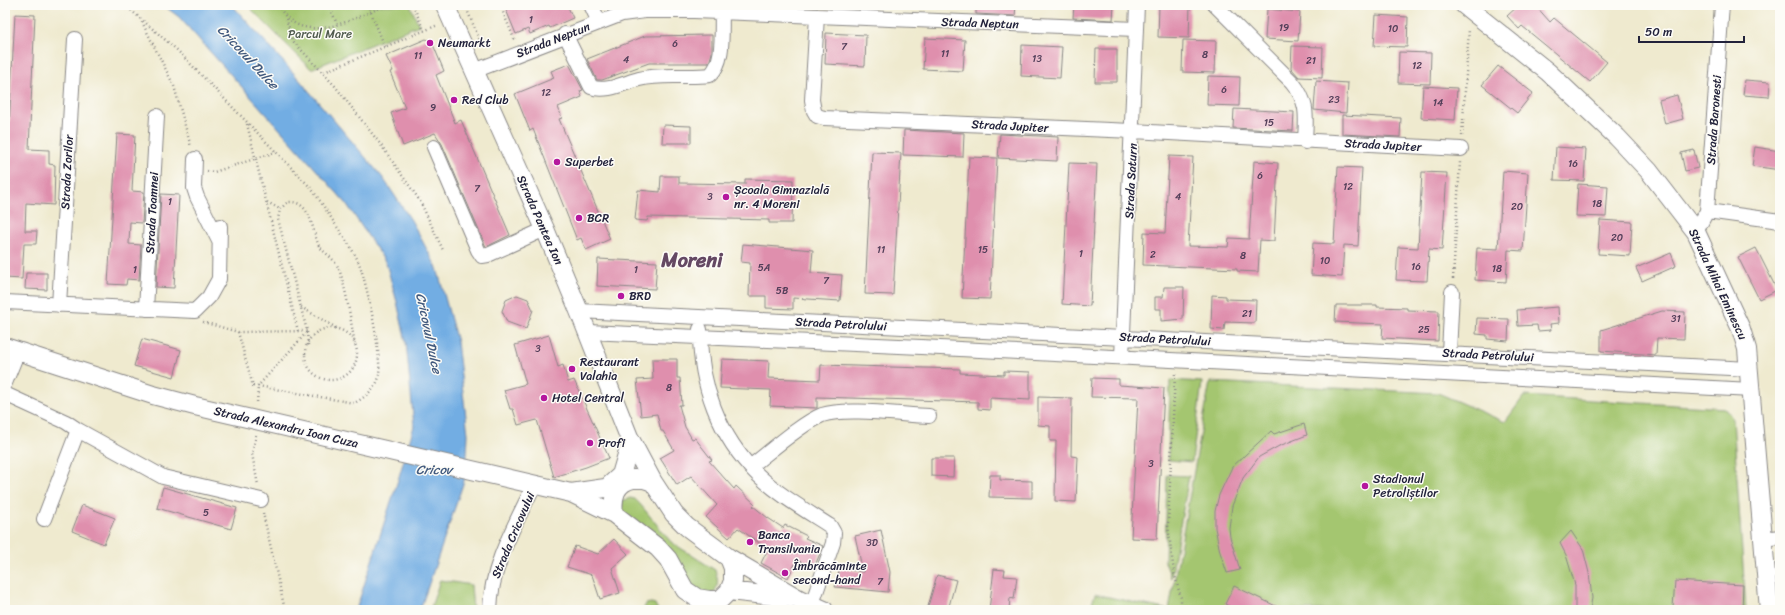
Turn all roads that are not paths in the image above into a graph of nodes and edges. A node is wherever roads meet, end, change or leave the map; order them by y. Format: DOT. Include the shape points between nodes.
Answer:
graph roads {
  1 [pos="591,5"];
  2 [pos="1137,5"];
  3 [pos="1215,5"];
  4 [pos="1464,5"];
  5 [pos="1722,5"];
  6 [pos="645,8"];
  7 [pos="728,10"];
  8 [pos="448,12"];
  9 [pos="816,16"];
  10 [pos="599,22"];
  11 [pos="1136,29"];
  12 [pos="565,34"];
  13 [pos="75,39"];
  14 [pos="482,67"];
  15 [pos="157,116"];
  16 [pos="1133,131"];
  17 [pos="1305,142"];
  18 [pos="434,147"];
  19 [pos="1461,149"];
  20 [pos="195,159"];
  21 [pos="1707,211"];
  22 [pos="1780,221"];
  23 [pos="220,226"];
  24 [pos="545,229"];
  25 [pos="1696,232"];
  26 [pos="220,244"];
  27 [pos="1452,292"];
  28 [pos="5,302"];
  29 [pos="59,305"];
  30 [pos="146,309"];
  31 [pos="579,310"];
  32 [pos="700,317"];
  33 [pos="922,327"];
  34 [pos="588,332"];
  35 [pos="700,337"];
  36 [pos="1123,337"];
  37 [pos="921,347"];
  38 [pos="12,349"];
  39 [pos="1449,353"];
  40 [pos="1489,356"];
  41 [pos="1122,357"];
  42 [pos="1750,369"];
  43 [pos="1488,376"];
  44 [pos="5,383"];
  45 [pos="1752,390"];
  46 [pos="5,394"];
  47 [pos="929,416"];
  48 [pos="78,430"];
  49 [pos="628,444"];
  50 [pos="750,467"];
  51 [pos="653,482"];
  52 [pos="535,483"];
  53 [pos="617,484"];
  54 [pos="571,493"];
  55 [pos="261,500"];
  56 [pos="614,514"];
  57 [pos="44,519"];
  58 [pos="1772,538"];
  59 [pos="729,558"];
  60 [pos="685,590"];
  61 [pos="723,603"];
  62 [pos="812,604"];
  63 [pos="490,610"];
  64 [pos="692,610"];
  65 [pos="1769,610"];
  1 -- 10 [label="street"];
  2 -- 11 [label="street, Strada Saturn"];
  3 -- 17 [label="street" via="1301,94 1306,114"];
  4 -- 25 [label="main road, Strada Mihai Eminescu" via="1548,72 1617,137 1649,171"];
  5 -- 21 [label="street, Strada Baronesti"];
  6 -- 7 [label="street, Strada Neptun"];
  6 -- 10 [label="street, Strada Neptun"];
  7 -- 9 [label="street, Strada Neptun"];
  7 -- 12 [label="street" via="719,61 715,71 710,75 660,76 598,90 592,87"];
  8 -- 14 [label="main road, Strada Pantea Ion"];
  9 -- 11 [label="street, Strada Neptun"];
  9 -- 16 [label="street, Strada Jupiter" via="812,100 817,116"];
  10 -- 12 [label="street, Strada Neptun"];
  11 -- 16 [label="street, Strada Saturn"];
  12 -- 14 [label="street, Strada Neptun"];
  13 -- 29 [label="street, Strada Zorilor"];
  14 -- 24 [label="main road, Strada Pantea Ion"];
  15 -- 30 [label="street, Strada Toamnei"];
  16 -- 17 [label="street, Strada Jupiter"];
  16 -- 36 [label="street, Strada Saturn"];
  17 -- 19 [label="street, Strada Jupiter"];
  18 -- 24 [label="street" via="482,256"];
  20 -- 26 [label="street" via="194,188"];
  21 -- 22 [label="street, Strada Mihai Eminescu"];
  21 -- 25 [label="street, Strada Baronesti"];
  23 -- 26 [label="street"];
  24 -- 31 [label="main road, Strada Pantea Ion"];
  25 -- 42 [label="main road, Strada Mihai Eminescu" via="1741,329"];
  26 -- 30 [label="street" via="219,279 209,297 195,310"];
  27 -- 39 [label="street"];
  28 -- 29 [label="street"];
  29 -- 30 [label="street"];
  31 -- 32 [label="street, Strada Petrolului"];
  31 -- 34 [label="main road, Strada Pantea Ion"];
  32 -- 33 [label="street, Strada Petrolului"];
  32 -- 35 [label="street"];
  33 -- 36 [label="street, Strada Petrolului"];
  33 -- 37 [label="street"];
  34 -- 35 [label="street, Strada Petrolului"];
  34 -- 49 [label="main road, Strada Pantea Ion"];
  35 -- 37 [label="street, Strada Petrolului"];
  35 -- 50 [label="street" via="705,376 715,413 725,433"];
  36 -- 39 [label="street, Strada Petrolului"];
  36 -- 41 [label="street, Strada Saturn"];
  37 -- 41 [label="street, Strada Petrolului"];
  38 -- 44 [label="street"];
  38 -- 52 [label="main road, Strada Alexandru Ioan Cuza" via="154,395"];
  39 -- 40 [label="street, Strada Petrolului"];
  40 -- 42 [label="street, Strada Petrolului"];
  40 -- 43 [label="street"];
  41 -- 43 [label="street, Strada Petrolului"];
  42 -- 45 [label="main road, Strada Mihai Eminescu"];
  43 -- 45 [label="street, Strada Petrolului"];
  45 -- 58 [label="main road, Strada Mihai Eminescu"];
  46 -- 48 [label="street"];
  47 -- 50 [label="street" via="839,412 822,416 780,443"];
  48 -- 55 [label="street" via="163,477"];
  48 -- 57 [label="street"];
  49 -- 51 [label="main road, Strada Pantea Ion"];
  49 -- 53 [label="main road, Strada Pantea Ion"];
  49 -- 53 [label="main road"];
  50 -- 62 [label="street" via="783,495 830,526 834,533 833,543"];
  51 -- 53 [label="main road, Strada Alexandru Ioan Cuza" via="644,479"];
  51 -- 59 [label="main road, Strada Pantea Ion" via="674,514 687,527"];
  52 -- 54 [label="main road, Strada Alexandru Ioan Cuza"];
  52 -- 63 [label="street, Strada Cricovului" via="496,568"];
  53 -- 54 [label="main road, Strada Alexandru Ioan Cuza"];
  53 -- 56 [label="main road, Strada Pantea Ion" via="613,503"];
  54 -- 56 [label="main road, Strada Alexandru Ioan Cuza"];
  56 -- 60 [label="main road, Strada Alexandru Ioan Cuza" via="658,548 668,559"];
  58 -- 65 [label="main road, Strada Mihai Eminescu"];
  59 -- 61 [label="main road" via="733,568 732,581"];
  59 -- 62 [label="main road, Strada Pantea Ion"];
  60 -- 61 [label="main road" via="697,598"];
  60 -- 64 [label="main road, Strada Alexandru Ioan Cuza"];
  61 -- 62 [label="main road" via="732,604 754,593"];
}
